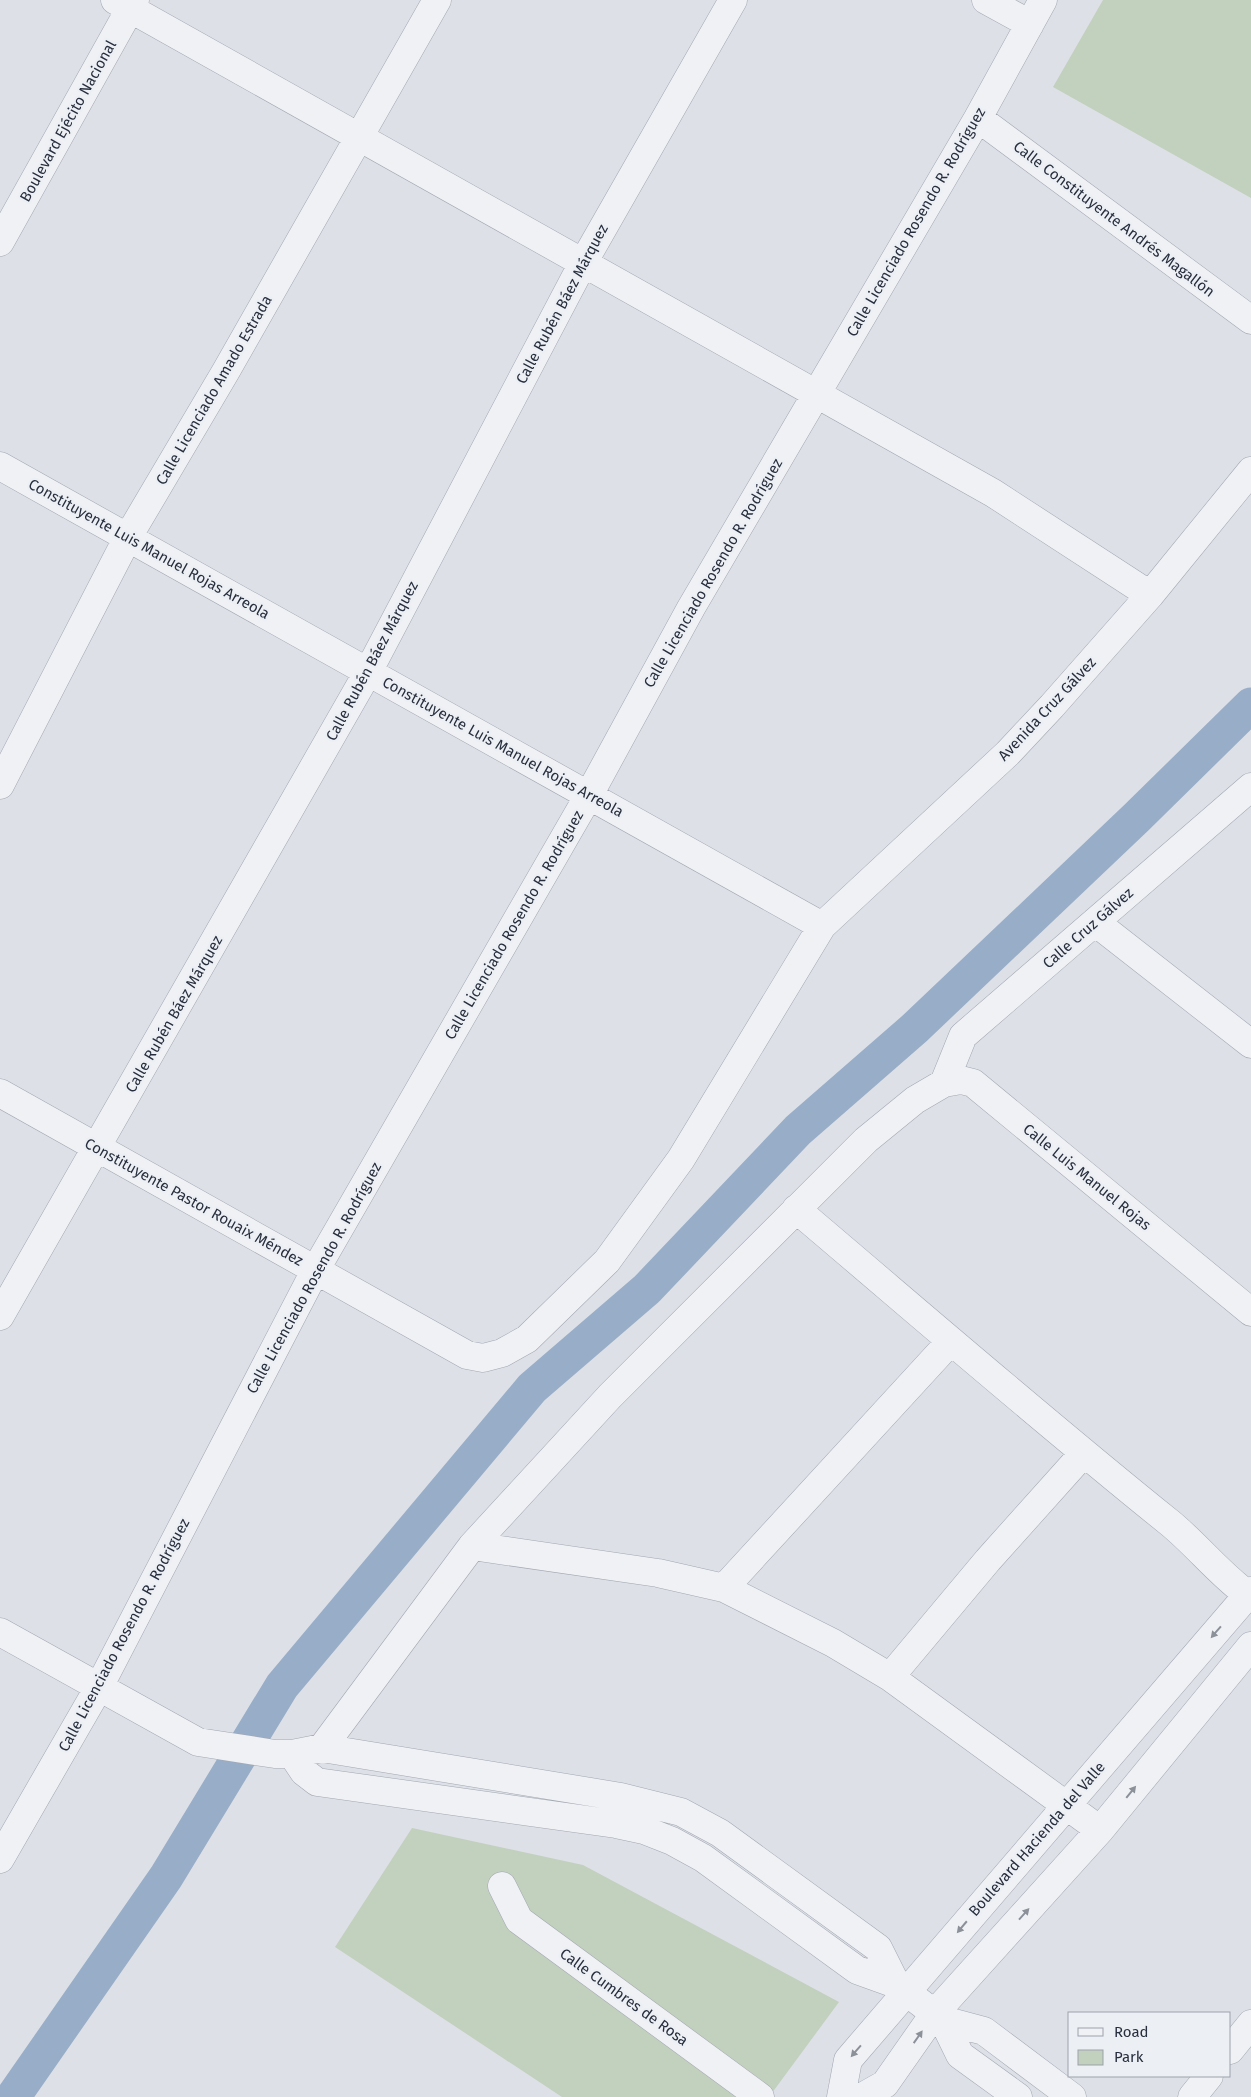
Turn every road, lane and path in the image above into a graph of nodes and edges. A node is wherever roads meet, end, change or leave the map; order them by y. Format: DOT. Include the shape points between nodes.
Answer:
graph roads {
  1 [pos="437,0"];
  2 [pos="733,0"];
  3 [pos="986,0"];
  4 [pos="1043,0"];
  5 [pos="127,3"];
  6 [pos="1030,24"];
  7 [pos="978,118"];
  8 [pos="360,138"];
  9 [pos="0,242"];
  10 [pos="583,263"];
  11 [pos="1251,320"];
  12 [pos="815,394"];
  13 [pos="0,466"];
  14 [pos="1251,471"];
  15 [pos="128,537"];
  16 [pos="1150,596"];
  17 [pos="368,672"];
  18 [pos="0,785"];
  19 [pos="1250,790"];
  20 [pos="589,795"];
  21 [pos="1094,922"];
  22 [pos="822,926"];
  23 [pos="1251,1044"];
  24 [pos="944,1083"];
  25 [pos="0,1093"];
  26 [pos="98,1147"];
  27 [pos="796,1209"];
  28 [pos="316,1270"];
  29 [pos="1251,1312"];
  30 [pos="0,1316"];
  31 [pos="950,1342"];
  32 [pos="467,1354"];
  33 [pos="1083,1454"];
  34 [pos="472,1546"];
  35 [pos="724,1588"];
  36 [pos="1250,1594"];
  37 [pos="0,1632"];
  38 [pos="1251,1646"];
  39 [pos="890,1677"];
  40 [pos="99,1687"];
  41 [pos="322,1748"];
  42 [pos="283,1754"];
  43 [pos="1065,1806"];
  44 [pos="1100,1830"];
  45 [pos="0,1859"];
  46 [pos="502,1886"];
  47 [pos="901,1988"];
  48 [pos="939,2017"];
  49 [pos="1251,2024"];
  50 [pos="1231,2049"];
  51 [pos="1208,2077"];
  52 [pos="760,2097"];
  53 [pos="841,2097"];
  54 [pos="862,2097"];
  55 [pos="1018,2097"];
  56 [pos="1072,2097"];
  57 [pos="1192,2097"];
  1 -- 8 [label="street, Calle Licenciado Amado Estrada"];
  2 -- 10 [label="street, Calle Rubén Báez Márquez"];
  3 -- 6 [label="street"];
  4 -- 6 [label="street, Calle Licenciado Rosendo R. Rodríguez"];
  5 -- 8 [label="street"];
  5 -- 9 [label="street, Boulevard Ejécito Nacional"];
  6 -- 7 [label="street, Calle Licenciado Rosendo R. Rodríguez"];
  7 -- 11 [label="street, Calle Constituyente Andrés Magallón"];
  7 -- 12 [label="street, Calle Licenciado Rosendo R. Rodríguez"];
  8 -- 10 [label="street"];
  8 -- 15 [label="street, Calle Licenciado Amado Estrada"];
  10 -- 12 [label="street"];
  10 -- 17 [label="street, Calle Rubén Báez Márquez"];
  12 -- 16 [label="street" via="992,493"];
  12 -- 20 [label="street, Calle Licenciado Rosendo R. Rodríguez"];
  13 -- 15 [label="street, Constituyente Luis Manuel Rojas Arreola"];
  14 -- 16 [label="street, Avenida Cruz Gálvez"];
  15 -- 17 [label="street, Constituyente Luis Manuel Rojas Arreola"];
  15 -- 18 [label="street, Calle Licenciado Amado Estrada"];
  16 -- 22 [label="street, Avenida Cruz Gálvez" via="1008,752"];
  17 -- 20 [label="street, Constituyente Luis Manuel Rojas Arreola"];
  17 -- 26 [label="street, Calle Rubén Báez Márquez"];
  19 -- 21 [label="street, Calle Cruz Gálvez"];
  20 -- 22 [label="street, Constituyente Luis Manuel Rojas Arreola"];
  20 -- 28 [label="street, Calle Licenciado Rosendo R. Rodríguez"];
  21 -- 23 [label="street"];
  21 -- 24 [label="street, Calle Cruz Gálvez" via="963,1036"];
  22 -- 32 [label="street, Avenida Cruz Gálvez" via="682,1159 607,1261 527,1339 502,1353 483,1358"];
  24 -- 27 [label="street, Calle Luis Manuel Rojas" via="914,1100 866,1140"];
  24 -- 29 [label="street, Calle Luis Manuel Rojas" via="961,1080 973,1083"];
  25 -- 26 [label="street, Constituyente Pastor Rouaix Méndez"];
  26 -- 28 [label="street, Constituyente Pastor Rouaix Méndez"];
  26 -- 30 [label="street, Calle Rubén Báez Márquez"];
  27 -- 31 [label="street"];
  27 -- 34 [label="street, Calle Luis Manuel Rojas" via="610,1396"];
  28 -- 32 [label="street, Constituyente Pastor Rouaix Méndez"];
  28 -- 40 [label="street, Calle Licenciado Rosendo R. Rodríguez"];
  31 -- 33 [label="street" via="1009,1388"];
  31 -- 35 [label="street"];
  33 -- 36 [label="street" via="1178,1530"];
  33 -- 39 [label="street"];
  34 -- 35 [label="street" via="658,1572"];
  34 -- 41 [label="street, Calle Luis Manuel Rojas"];
  35 -- 39 [label="street" via="833,1643"];
  36 -- 43 [label="street, Boulevard Hacienda del Valle, one-way"];
  37 -- 40 [label="street"];
  44 -- 38 [label="street, one-way"];
  39 -- 43 [label="street"];
  40 -- 42 [label="street" via="198,1742 229,1749"];
  40 -- 45 [label="street, Calle Licenciado Rosendo R. Rodríguez"];
  41 -- 42 [label="street"];
  41 -- 47 [label="street" via="621,1797 681,1812 720,1832 878,1948"];
  42 -- 47 [label="street" via="317,1782 644,1830 703,1858 857,1970"];
  43 -- 44 [label="street"];
  43 -- 47 [label="street, Boulevard Hacienda del Valle, one-way"];
  48 -- 44 [label="street, one-way"];
  46 -- 52 [label="street, Calle Cumbres de Rosa" via="518,1920"];
  47 -- 48 [label="street"];
  47 -- 53 [label="street, Boulevard Hacienda del Valle, one-way" via="848,2060"];
  54 -- 48 [label="street, one-way" via="886,2084"];
  48 -- 55 [label="street" via="960,2054"];
  48 -- 56 [label="street" via="984,2031"];
  49 -- 50 [label="street"];
  51 -- 57 [label="street"];
}
